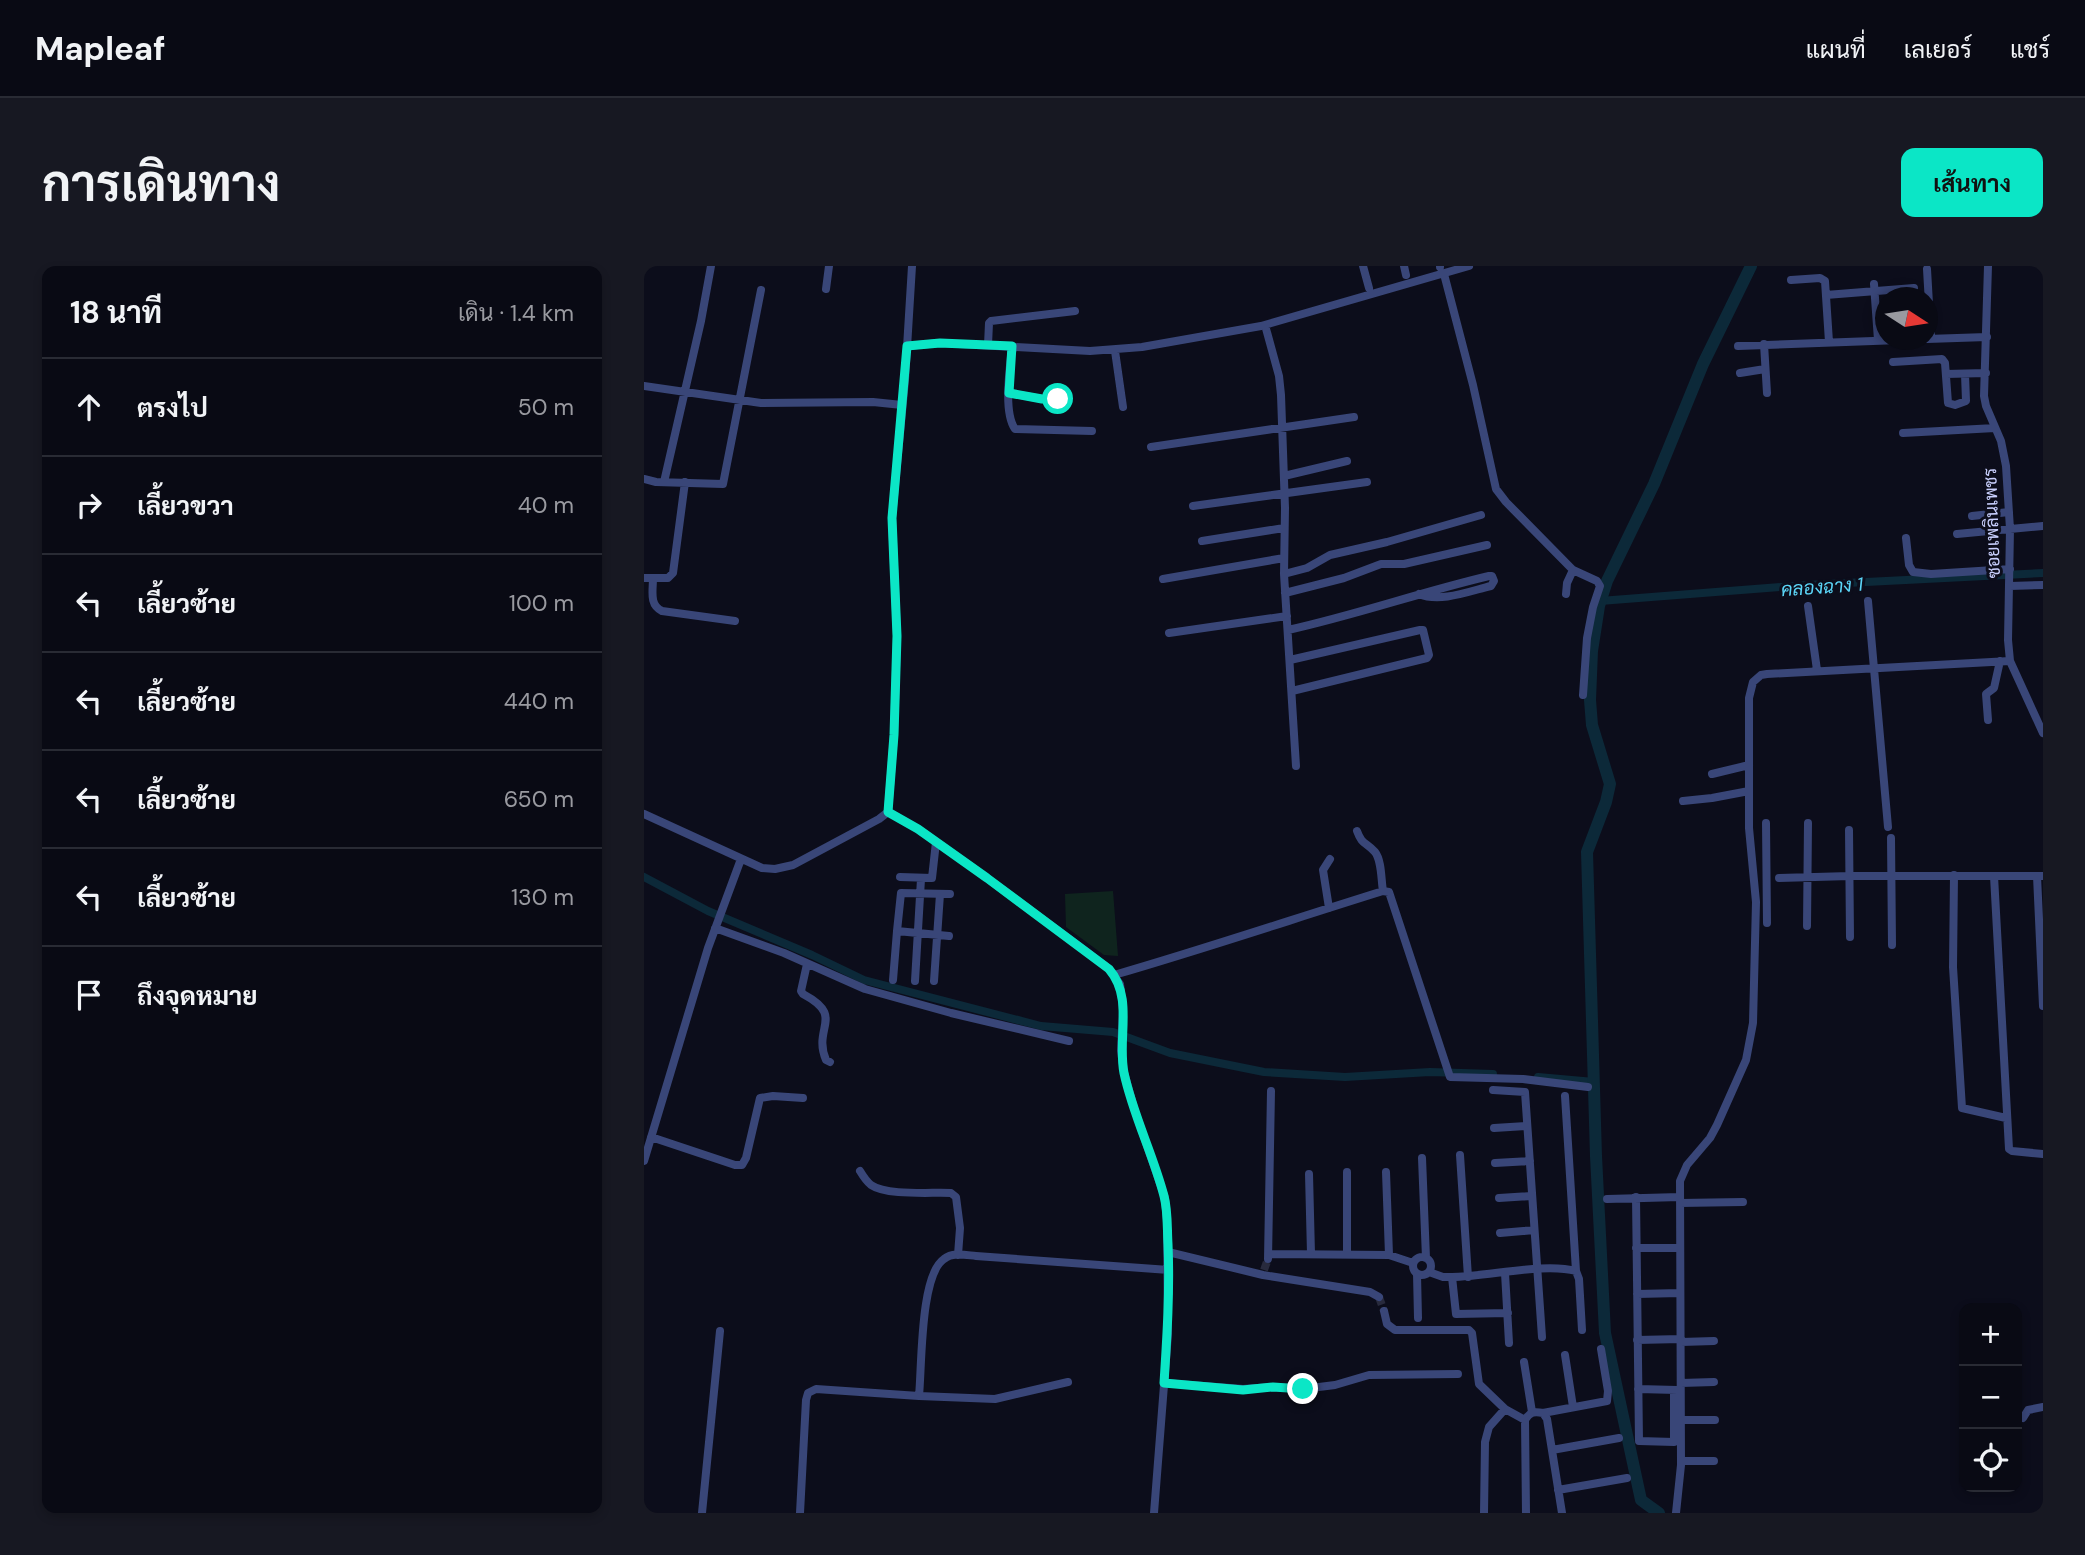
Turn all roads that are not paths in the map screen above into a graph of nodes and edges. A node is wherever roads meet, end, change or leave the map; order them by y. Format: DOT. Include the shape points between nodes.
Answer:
graph roads {
  1 [pos="711,266"];
  2 [pos="829,266"];
  3 [pos="912,266"];
  4 [pos="1363,266"];
  5 [pos="1469,266"];
  6 [pos="1988,266"];
  7 [pos="1441,269"];
  8 [pos="1927,270"];
  9 [pos="1791,280"];
  10 [pos="1927,287"];
  11 [pos="1369,288"];
  12 [pos="1874,288"];
  13 [pos="826,289"];
  14 [pos="761,290"];
  15 [pos="1826,295"];
  16 [pos="1875,301"];
  17 [pos="1074,311"];
  18 [pos="1265,325"];
  19 [pos="1987,337"];
  20 [pos="1938,339"];
  21 [pos="1875,340"];
  22 [pos="1829,342"];
  23 [pos="1764,344"];
  24 [pos="989,345"];
  25 [pos="1738,345"];
  26 [pos="907,346"];
  27 [pos="1012,346"];
  28 [pos="1119,350"];
  29 [pos="1893,362"];
  30 [pos="1765,369"];
  31 [pos="1740,373"];
  32 [pos="1986,373"];
  33 [pos="1946,374"];
  34 [pos="1965,374"];
  35 [pos="644,386"];
  36 [pos="685,392"];
  37 [pos="1009,393"];
  38 [pos="1767,393"];
  39 [pos="1058,399"];
  40 [pos="740,400"];
  41 [pos="902,405"];
  42 [pos="1123,407"];
  43 [pos="1354,418"];
  44 [pos="1281,426"];
  45 [pos="1995,428"];
  46 [pos="1092,431"];
  47 [pos="1903,433"];
  48 [pos="1151,447"];
  49 [pos="1347,461"];
  50 [pos="1284,476"];
  51 [pos="644,479"];
  52 [pos="664,482"];
  53 [pos="684,482"];
  54 [pos="1367,482"];
  55 [pos="1284,493"];
  56 [pos="1193,506"];
  57 [pos="2009,512"];
  58 [pos="1481,516"];
  59 [pos="1972,516"];
  60 [pos="2043,526"];
  61 [pos="1284,528"];
  62 [pos="2010,529"];
  63 [pos="1957,534"];
  64 [pos="1906,538"];
  65 [pos="1202,541"];
  66 [pos="1487,545"];
  67 [pos="1284,558"];
  68 [pos="1573,570"];
  69 [pos="1284,574"];
  70 [pos="2010,575"];
  71 [pos="649,578"];
  72 [pos="1163,579"];
  73 [pos="2043,585"];
  74 [pos="1285,593"];
  75 [pos="1419,594"];
  76 [pos="1566,594"];
  77 [pos="1868,601"];
  78 [pos="1808,606"];
  79 [pos="1287,616"];
  80 [pos="735,621"];
  81 [pos="1288,630"];
  82 [pos="1169,633"];
  83 [pos="1290,660"];
  84 [pos="2000,661"];
  85 [pos="2010,661"];
  86 [pos="1874,667"];
  87 [pos="1817,670"];
  88 [pos="1292,691"];
  89 [pos="1583,695"];
  90 [pos="1988,720"];
  91 [pos="2043,733"];
  92 [pos="1749,765"];
  93 [pos="1296,766"];
  94 [pos="1712,774"];
  95 [pos="1749,791"];
  96 [pos="1683,801"];
  97 [pos="888,812"];
  98 [pos="644,814"];
  99 [pos="1766,822"];
  100 [pos="1808,823"];
  101 [pos="1888,827"];
  102 [pos="1849,830"];
  103 [pos="1357,831"];
  104 [pos="1891,838"];
  105 [pos="936,842"];
  106 [pos="741,859"];
  107 [pos="1330,859"];
  108 [pos="1892,875"];
  109 [pos="1954,875"];
  110 [pos="1850,876"];
  111 [pos="1994,876"];
  112 [pos="2040,876"];
  113 [pos="900,877"];
  114 [pos="1808,877"];
  115 [pos="1779,878"];
  116 [pos="921,879"];
  117 [pos="1755,879"];
  118 [pos="1768,879"];
  119 [pos="1383,891"];
  120 [pos="919,893"];
  121 [pos="940,894"];
  122 [pos="950,894"];
  123 [pos="1329,908"];
  124 [pos="1768,923"];
  125 [pos="716,926"];
  126 [pos="1807,926"];
  127 [pos="897,931"];
  128 [pos="918,932"];
  129 [pos="937,934"];
  130 [pos="949,936"];
  131 [pos="1850,937"];
  132 [pos="1892,945"];
  133 [pos="807,964"];
  134 [pos="1114,975"];
  135 [pos="893,980"];
  136 [pos="915,981"];
  137 [pos="934,981"];
  138 [pos="2043,1006"];
  139 [pos="1069,1041"];
  140 [pos="830,1062"];
  141 [pos="1588,1087"];
  142 [pos="1493,1090"];
  143 [pos="1271,1091"];
  144 [pos="1565,1096"];
  145 [pos="803,1098"];
  146 [pos="2006,1118"];
  147 [pos="1527,1126"];
  148 [pos="1494,1128"];
  149 [pos="651,1137"];
  150 [pos="2043,1154"];
  151 [pos="1460,1156"];
  152 [pos="1422,1158"];
  153 [pos="644,1161"];
  154 [pos="1530,1161"];
  155 [pos="1495,1163"];
  156 [pos="860,1171"];
  157 [pos="1346,1172"];
  158 [pos="1386,1172"];
  159 [pos="1309,1174"];
  160 [pos="1532,1196"];
  161 [pos="1636,1197"];
  162 [pos="1499,1198"];
  163 [pos="1607,1199"];
  164 [pos="1680,1200"];
  165 [pos="1744,1202"];
  166 [pos="1534,1230"];
  167 [pos="1500,1233"];
  168 [pos="1636,1248"];
  169 [pos="1680,1248"];
  170 [pos="1168,1252"];
  171 [pos="1311,1254"];
  172 [pos="1347,1254"];
  173 [pos="958,1255"];
  174 [pos="1389,1255"];
  175 [pos="1426,1258"];
  176 [pos="1413,1262"];
  177 [pos="1164,1269"];
  178 [pos="1537,1270"];
  179 [pos="1576,1271"];
  180 [pos="1429,1272"];
  181 [pos="1417,1273"];
  182 [pos="1505,1273"];
  183 [pos="1452,1277"];
  184 [pos="1468,1277"];
  185 [pos="1681,1293"];
  186 [pos="1637,1294"];
  187 [pos="1378,1297"];
  188 [pos="1384,1311"];
  189 [pos="1508,1313"];
  190 [pos="1418,1318"];
  191 [pos="1582,1330"];
  192 [pos="720,1331"];
  193 [pos="1542,1337"];
  194 [pos="1637,1340"];
  195 [pos="1681,1340"];
  196 [pos="1714,1341"];
  197 [pos="1509,1343"];
  198 [pos="1601,1349"];
  199 [pos="1565,1355"];
  200 [pos="1524,1362"];
  201 [pos="1458,1374"];
  202 [pos="1068,1382"];
  203 [pos="1714,1382"];
  204 [pos="1164,1383"];
  205 [pos="1679,1388"];
  206 [pos="1638,1389"];
  207 [pos="919,1396"];
  208 [pos="1573,1407"];
  209 [pos="2043,1407"];
  210 [pos="1504,1409"];
  211 [pos="1532,1412"];
  212 [pos="1543,1413"];
  213 [pos="2023,1418"];
  214 [pos="1525,1420"];
  215 [pos="1681,1420"];
  216 [pos="1715,1420"];
  217 [pos="1619,1438"];
  218 [pos="1552,1450"];
  219 [pos="1681,1461"];
  220 [pos="1714,1461"];
  221 [pos="1627,1478"];
  222 [pos="1558,1490"];
  223 [pos="702,1513"];
  224 [pos="800,1513"];
  225 [pos="1154,1513"];
  226 [pos="1484,1513"];
  227 [pos="1526,1513"];
  228 [pos="1562,1513"];
  229 [pos="1675,1513"];
  1 -- 36 [label="street"];
  2 -- 13 [label="street"];
  3 -- 26 [label="street"];
  4 -- 11 [label="street"];
  5 -- 7 [label="street"];
  6 -- 19 [label="street, ซอยเพลินเพชร"];
  7 -- 18 [label="street"];
  7 -- 68 [label="street" via="1496,489"];
  8 -- 10 [label="street"];
  9 -- 15 [label="street" via="1823,279"];
  12 -- 15 [label="street"];
  12 -- 16 [label="street"];
  14 -- 40 [label="street"];
  15 -- 22 [label="street"];
  17 -- 24 [label="street" via="991,321"];
  18 -- 28 [label="street"];
  18 -- 44 [label="street" via="1280,382"];
  19 -- 20 [label="street"];
  19 -- 32 [label="street, ซอยเพลินเพชร"];
  21 -- 22 [label="street"];
  22 -- 23 [label="street"];
  23 -- 25 [label="street"];
  23 -- 30 [label="street"];
  24 -- 26 [label="street"];
  24 -- 27 [label="street"];
  26 -- 41 [label="street"];
  27 -- 28 [label="street"];
  27 -- 37 [label="street"];
  28 -- 42 [label="street"];
  29 -- 33 [label="street" via="1942,359"];
  30 -- 31 [label="street"];
  30 -- 38 [label="street"];
  32 -- 34 [label="street"];
  32 -- 45 [label="street, ซอยเพลินเพชร" via="1986,406"];
  33 -- 34 [label="street"];
  33 -- 34 [label="street" via="1948,402 1955,405 1966,401"];
  35 -- 36 [label="street"];
  36 -- 40 [label="street"];
  36 -- 52 [label="street"];
  37 -- 39 [label="street"];
  37 -- 46 [label="street" via="1014,429"];
  40 -- 41 [label="street"];
  40 -- 53 [label="street" via="723,484"];
  41 -- 97 [label="street" via="892,518 897,636"];
  43 -- 44 [label="street"];
  44 -- 48 [label="street"];
  44 -- 50 [label="street"];
  45 -- 47 [label="street"];
  45 -- 57 [label="street, ซอยเพลินเพชร" via="2005,460"];
  49 -- 50 [label="street"];
  50 -- 55 [label="street"];
  51 -- 52 [label="street"];
  52 -- 53 [label="street"];
  53 -- 71 [label="street" via="675,568 668,578"];
  54 -- 55 [label="street"];
  55 -- 56 [label="street"];
  55 -- 61 [label="street"];
  57 -- 59 [label="street"];
  57 -- 62 [label="street, ซอยเพลินเพชร"];
  58 -- 69 [label="street" via="1331,555"];
  60 -- 62 [label="street"];
  61 -- 65 [label="street"];
  61 -- 67 [label="street"];
  62 -- 63 [label="street"];
  62 -- 70 [label="street, ซอยเพลินเพชร"];
  64 -- 70 [label="street" via="1913,572"];
  66 -- 74 [label="street" via="1404,564 1381,564"];
  67 -- 69 [label="street"];
  67 -- 72 [label="street"];
  68 -- 76 [label="street"];
  68 -- 89 [label="street" via="1600,586 1587,638"];
  69 -- 74 [label="street"];
  70 -- 73 [label="street"];
  70 -- 85 [label="street, ซอยเพลินเพชร"];
  71 -- 80 [label="street" via="656,608"];
  74 -- 79 [label="street"];
  75 -- 75 [label="street" via="1440,597 1492,586 1494,581 1489,576"];
  75 -- 81 [label="street"];
  77 -- 86 [label="street"];
  78 -- 87 [label="street"];
  79 -- 81 [label="street"];
  79 -- 82 [label="street"];
  81 -- 83 [label="street"];
  83 -- 88 [label="street"];
  83 -- 88 [label="street" via="1420,630 1429,655 1395,668"];
  84 -- 85 [label="street"];
  84 -- 86 [label="street"];
  84 -- 90 [label="street" via="1994,688 1986,694"];
  85 -- 91 [label="street, ซอยเพลินเพชร"];
  86 -- 87 [label="street"];
  86 -- 101 [label="street"];
  87 -- 92 [label="street" via="1761,675 1753,682"];
  88 -- 93 [label="street"];
  92 -- 94 [label="street"];
  92 -- 95 [label="street"];
  95 -- 96 [label="street"];
  95 -- 117 [label="street"];
  97 -- 105 [label="street"];
  97 -- 106 [label="street" via="783,869"];
  98 -- 106 [label="street"];
  99 -- 118 [label="street"];
  100 -- 114 [label="street"];
  102 -- 110 [label="street"];
  103 -- 119 [label="street" via="1378,857"];
  104 -- 108 [label="street"];
  105 -- 116 [label="street" via="933,875 930,880"];
  105 -- 134 [label="street"];
  106 -- 125 [label="street"];
  107 -- 123 [label="street" via="1323,870"];
  108 -- 109 [label="street"];
  108 -- 110 [label="street"];
  108 -- 132 [label="street"];
  109 -- 111 [label="street"];
  109 -- 146 [label="street" via="1953,967 1962,1108"];
  110 -- 114 [label="street"];
  110 -- 131 [label="street"];
  111 -- 112 [label="street"];
  111 -- 146 [label="street"];
  112 -- 138 [label="street"];
  113 -- 116 [label="street"];
  114 -- 115 [label="street"];
  114 -- 126 [label="street"];
  116 -- 120 [label="street"];
  117 -- 118 [label="street"];
  117 -- 164 [label="street" via="1754,1000 1748,1050 1710,1138 1682,1172"];
  118 -- 124 [label="street"];
  119 -- 123 [label="street"];
  119 -- 141 [label="street" via="1391,897 1448,1071"];
  120 -- 121 [label="street"];
  120 -- 127 [label="street" via="901,892"];
  120 -- 128 [label="street"];
  121 -- 122 [label="street"];
  121 -- 129 [label="street"];
  123 -- 134 [label="street"];
  125 -- 133 [label="street"];
  125 -- 149 [label="street"];
  127 -- 128 [label="street"];
  127 -- 135 [label="street"];
  128 -- 129 [label="street"];
  128 -- 136 [label="street"];
  129 -- 130 [label="street"];
  129 -- 137 [label="street"];
  133 -- 139 [label="street" via="865,989"];
  133 -- 140 [label="street" via="802,991 825,1012 822,1051"];
  134 -- 170 [label="street" via="1122,993 1124,1072 1165,1198"];
  142 -- 147 [label="street" via="1525,1092"];
  143 -- 171 [label="street" via="1269,1256"];
  144 -- 179 [label="street"];
  145 -- 149 [label="street" via="760,1098 742,1165"];
  146 -- 150 [label="street" via="2009,1149"];
  147 -- 148 [label="street"];
  147 -- 154 [label="street"];
  149 -- 153 [label="street"];
  151 -- 184 [label="street"];
  152 -- 175 [label="street"];
  154 -- 155 [label="street"];
  154 -- 160 [label="street"];
  156 -- 173 [label="street" via="876,1187 956,1197"];
  157 -- 172 [label="street"];
  158 -- 174 [label="street"];
  159 -- 171 [label="street"];
  160 -- 162 [label="street"];
  160 -- 166 [label="street"];
  161 -- 163 [label="street"];
  161 -- 164 [label="street"];
  161 -- 168 [label="street"];
  164 -- 165 [label="street"];
  164 -- 169 [label="street"];
  166 -- 167 [label="street"];
  166 -- 178 [label="street"];
  168 -- 169 [label="street"];
  168 -- 186 [label="street"];
  169 -- 185 [label="street"];
  170 -- 177 [label="street"];
  170 -- 187 [label="street"];
  171 -- 172 [label="street"];
  172 -- 174 [label="street"];
  173 -- 177 [label="street"];
  173 -- 207 [label="street" via="935,1267 929,1283"];
  174 -- 176 [label="street"];
  175 -- 176 [label="street"];
  175 -- 180 [label="street"];
  176 -- 181 [label="street"];
  177 -- 204 [label="street"];
  178 -- 179 [label="street"];
  178 -- 182 [label="street"];
  178 -- 193 [label="street"];
  179 -- 191 [label="street"];
  180 -- 181 [label="street"];
  180 -- 183 [label="street"];
  181 -- 190 [label="street"];
  182 -- 184 [label="street"];
  182 -- 189 [label="street"];
  183 -- 184 [label="street"];
  183 -- 189 [label="street" via="1456,1314"];
  185 -- 186 [label="street"];
  185 -- 195 [label="street"];
  186 -- 194 [label="street"];
  188 -- 210 [label="street" via="1387,1324 1395,1330 1469,1331 1476,1346 1479,1384"];
  189 -- 197 [label="street"];
  192 -- 223 [label="street"];
  194 -- 195 [label="street"];
  194 -- 206 [label="street"];
  195 -- 196 [label="street"];
  195 -- 205 [label="street"];
  198 -- 208 [label="street" via="1606,1401"];
  199 -- 208 [label="street"];
  200 -- 211 [label="street"];
  201 -- 204 [label="street" via="1369,1375 1303,1389 1243,1390"];
  202 -- 207 [label="street" via="995,1399"];
  203 -- 205 [label="street"];
  204 -- 225 [label="street"];
  205 -- 206 [label="street"];
  205 -- 206 [label="street" via="1674,1441 1641,1442"];
  205 -- 215 [label="street"];
  207 -- 224 [label="street" via="816,1389 808,1393"];
  208 -- 212 [label="street"];
  209 -- 213 [label="street" via="2028,1410"];
  210 -- 214 [label="street"];
  210 -- 226 [label="street" via="1489,1427 1485,1442"];
  211 -- 212 [label="street"];
  211 -- 214 [label="street"];
  212 -- 218 [label="street"];
  214 -- 227 [label="street"];
  215 -- 216 [label="street"];
  215 -- 219 [label="street"];
  217 -- 218 [label="street"];
  218 -- 222 [label="street"];
  219 -- 220 [label="street"];
  219 -- 229 [label="street"];
  221 -- 222 [label="street"];
  222 -- 228 [label="street"];
}
